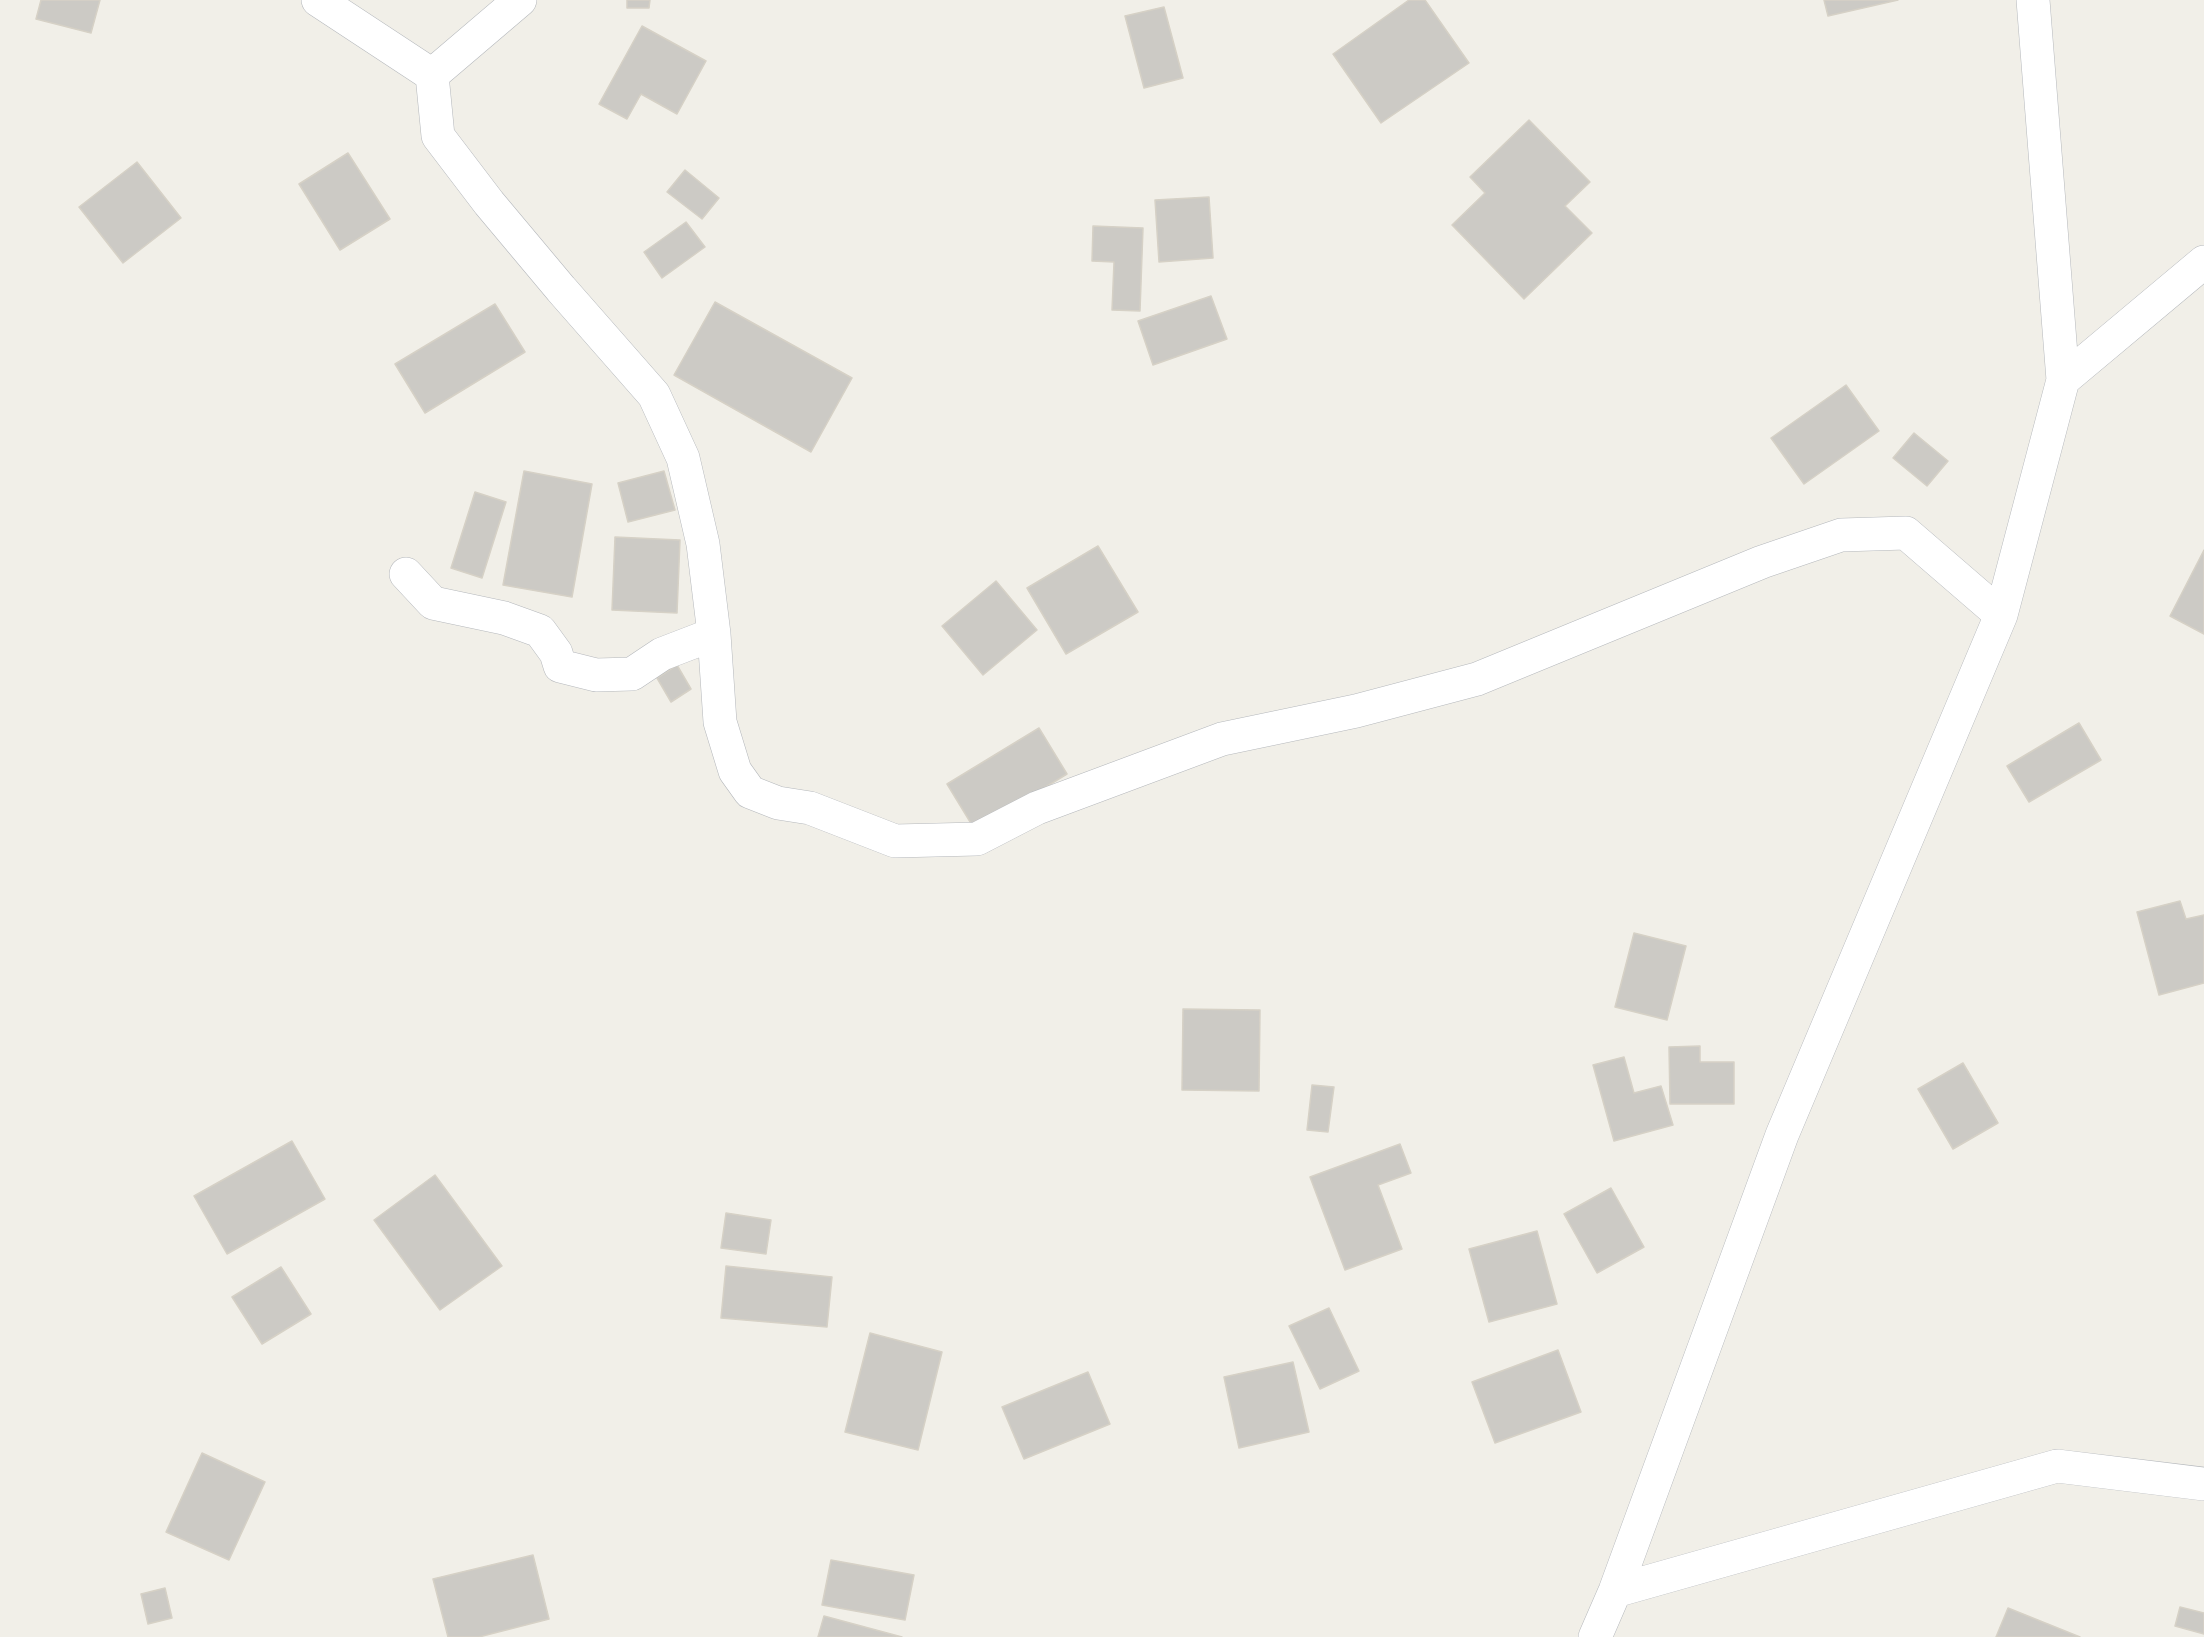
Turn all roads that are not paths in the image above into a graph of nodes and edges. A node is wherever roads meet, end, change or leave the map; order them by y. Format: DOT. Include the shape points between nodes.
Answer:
graph roads {
  1 [pos="318,0"];
  2 [pos="520,0"];
  3 [pos="2033,0"];
  4 [pos="432,75"];
  5 [pos="2204,262"];
  6 [pos="2063,380"];
  7 [pos="405,574"];
  8 [pos="2001,615"];
  9 [pos="714,634"];
  10 [pos="2204,1484"];
  11 [pos="1615,1591"];
  12 [pos="1595,1637"];
  1 -- 4 [label="street"];
  2 -- 4 [label="street"];
  3 -- 6 [label="street"];
  4 -- 9 [label="street" via="438,136 561,289 654,395 683,458 703,544"];
  5 -- 6 [label="street"];
  6 -- 8 [label="street"];
  7 -- 9 [label="street" via="433,603 504,618 540,631 560,666 596,675 632,674 663,654"];
  8 -- 9 [label="street" via="1906,533 1841,534 1762,561 1477,679 1356,711 1222,739 1037,808 977,839 895,841 810,808 778,803 750,792 735,771 720,722"];
  8 -- 11 [label="street" via="1782,1135"];
  10 -- 11 [label="street" via="2057,1466"];
  11 -- 12 [label="street"];
}
